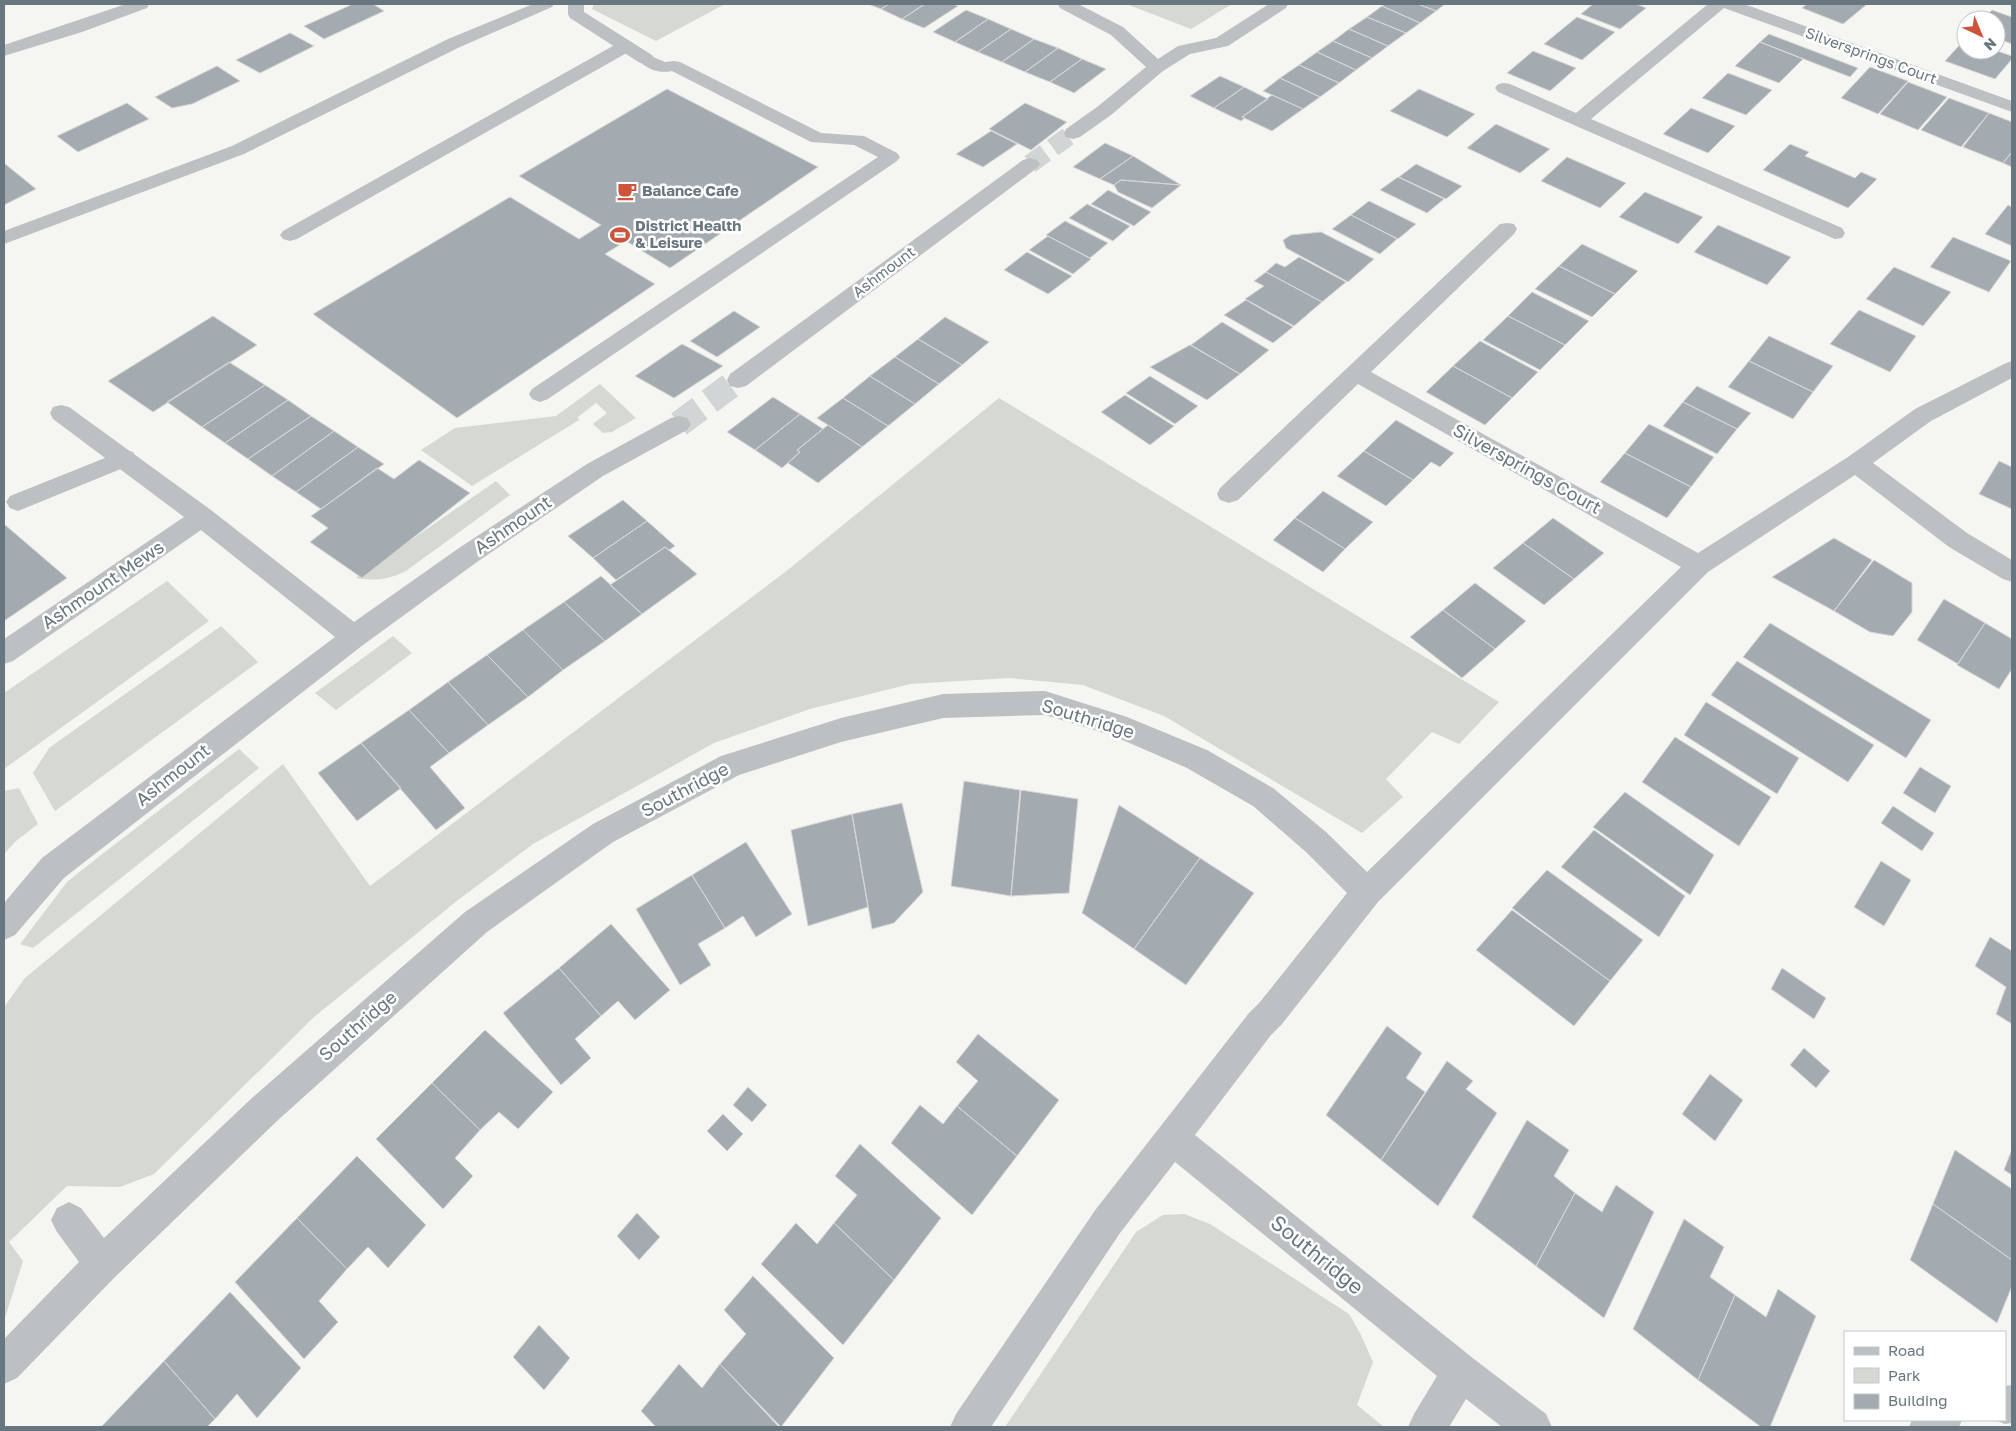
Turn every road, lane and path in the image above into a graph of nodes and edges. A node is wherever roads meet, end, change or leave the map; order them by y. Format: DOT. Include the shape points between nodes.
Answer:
graph roads {
  1 [pos="141,4"];
  2 [pos="546,4"];
  3 [pos="576,4"];
  4 [pos="1066,4"];
  5 [pos="1280,4"];
  6 [pos="1718,4"];
  7 [pos="1729,4"];
  8 [pos="626,46"];
  9 [pos="4,51"];
  10 [pos="646,59"];
  11 [pos="1157,68"];
  12 [pos="1504,88"];
  13 [pos="2012,107"];
  14 [pos="1578,121"];
  15 [pos="1073,133"];
  16 [pos="1030,164"];
  17 [pos="1726,166"];
  18 [pos="1712,180"];
  19 [pos="1507,229"];
  20 [pos="1835,233"];
  21 [pos="290,235"];
  22 [pos="4,238"];
  23 [pos="2012,369"];
  24 [pos="1354,373"];
  25 [pos="738,380"];
  26 [pos="540,394"];
  27 [pos="62,413"];
  28 [pos="679,424"];
  29 [pos="125,458"];
  30 [pos="1856,463"];
  31 [pos="1229,494"];
  32 [pos="18,502"];
  33 [pos="202,517"];
  34 [pos="1699,565"];
  35 [pos="2012,572"];
  36 [pos="354,637"];
  37 [pos="4,653"];
  38 [pos="1367,892"];
  39 [pos="4,925"];
  40 [pos="1172,1138"];
  41 [pos="69,1220"];
  42 [pos="102,1264"];
  43 [pos="4,1366"];
  44 [pos="1461,1372"];
  45 [pos="1941,1421"];
  46 [pos="969,1427"];
  47 [pos="1427,1427"];
  48 [pos="1533,1427"];
  49 [pos="1928,1427"];
  1 -- 9 [label="street"];
  2 -- 22 [label="lane" via="454,43 238,150"];
  3 -- 8 [label="street" via="576,14"];
  4 -- 11 [label="street" via="1117,30"];
  5 -- 11 [label="street" via="1222,42 1184,50"];
  6 -- 14 [label="street"];
  7 -- 13 [label="street, Silversprings Court"];
  8 -- 10 [label="street"];
  8 -- 21 [label="lane"];
  10 -- 26 [label="lane" via="663,68 674,66 817,138 858,140 891,157"];
  11 -- 15 [label="street"];
  12 -- 14 [label="street"];
  14 -- 18 [label="street"];
  16 -- 25 [label="street, Ashmount"];
  17 -- 18 [label="street"];
  18 -- 20 [label="street"];
  19 -- 24 [label="street"];
  23 -- 30 [label="street" via="1923,415"];
  24 -- 31 [label="street"];
  24 -- 34 [label="street, Silversprings Court"];
  27 -- 29 [label="street"];
  28 -- 36 [label="street, Ashmount" via="594,470"];
  29 -- 32 [label="lane"];
  29 -- 33 [label="street"];
  30 -- 34 [label="street"];
  30 -- 35 [label="street" via="1958,540"];
  33 -- 36 [label="street"];
  33 -- 37 [label="street, Ashmount Mews"];
  34 -- 38 [label="street"];
  36 -- 39 [label="street, Ashmount" via="59,864"];
  38 -- 40 [label="street"];
  38 -- 42 [label="street, Southridge" via="1316,842 1263,797 1197,759 1117,725 1045,703 943,706 841,730 731,765 603,833 476,922 265,1109"];
  40 -- 44 [label="street, Southridge"];
  40 -- 46 [label="street" via="1108,1221"];
  41 -- 42 [label="street"];
  42 -- 43 [label="street, Southridge"];
  44 -- 47 [label="street"];
  44 -- 48 [label="street, Southridge"];
  45 -- 49 [label="street"];
}
